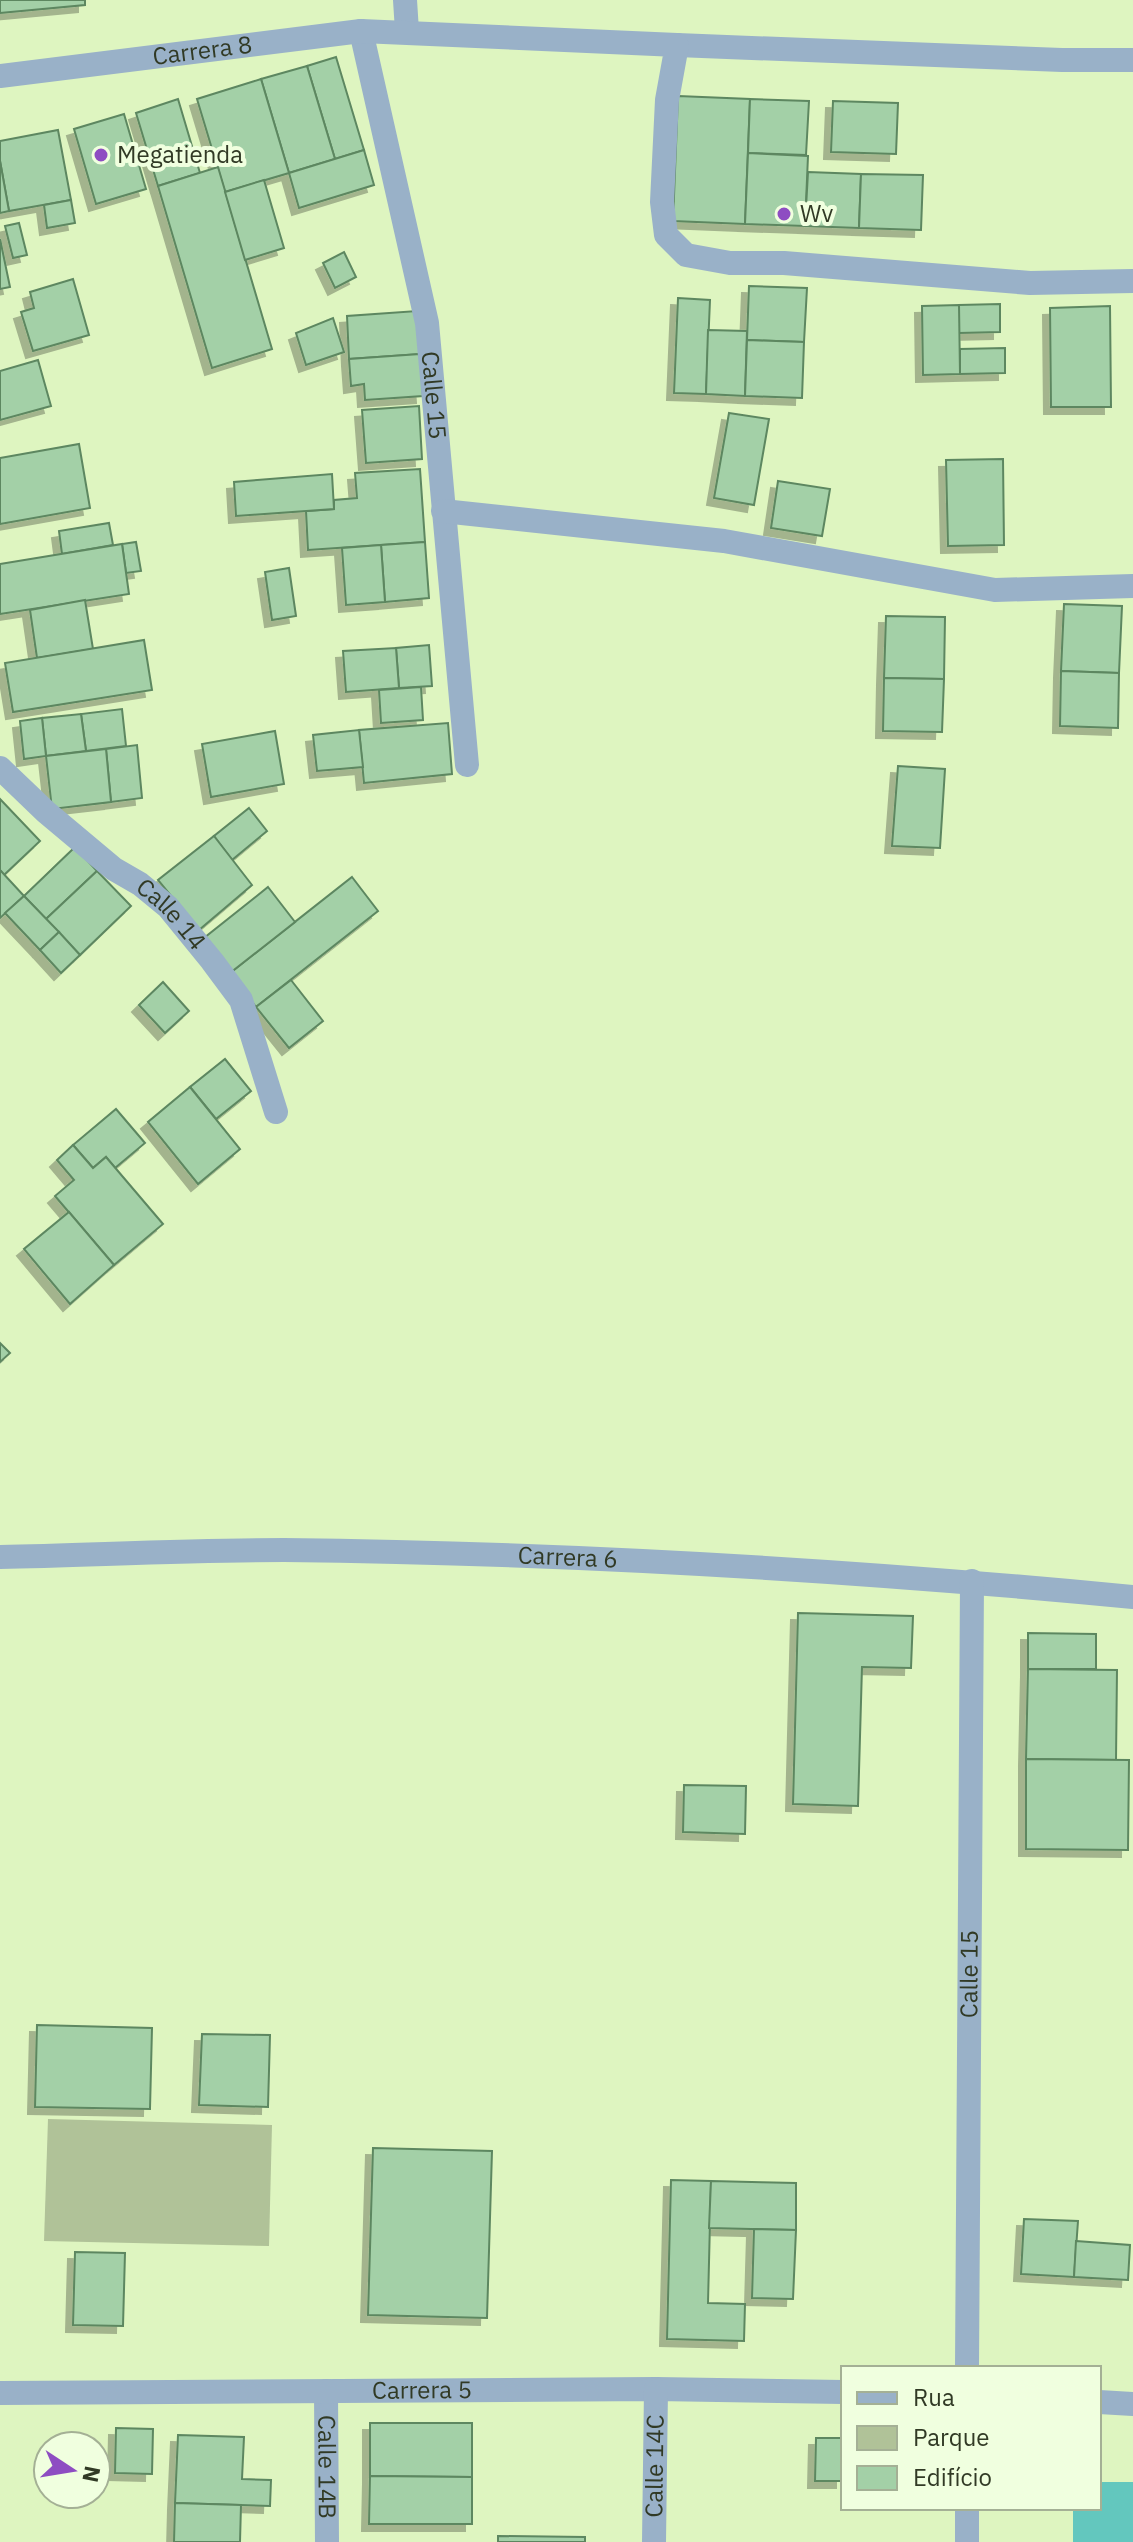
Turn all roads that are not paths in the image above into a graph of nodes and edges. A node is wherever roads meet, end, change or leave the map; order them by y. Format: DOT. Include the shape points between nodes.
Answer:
graph roads {
  1 [pos="405,0"];
  2 [pos="361,31"];
  3 [pos="407,31"];
  4 [pos="677,45"];
  5 [pos="1133,60"];
  6 [pos="0,76"];
  7 [pos="1133,281"];
  8 [pos="443,511"];
  9 [pos="1133,586"];
  10 [pos="467,765"];
  11 [pos="0,768"];
  12 [pos="276,1112"];
  13 [pos="0,1557"];
  14 [pos="972,1581"];
  15 [pos="1133,1597"];
  16 [pos="967,2366"];
  17 [pos="656,2389"];
  18 [pos="326,2391"];
  19 [pos="841,2392"];
  20 [pos="0,2393"];
  21 [pos="1101,2402"];
  22 [pos="1133,2404"];
  23 [pos="967,2510"];
  24 [pos="327,2542"];
  25 [pos="654,2542"];
  26 [pos="967,2542"];
  1 -- 3 [label="street"];
  2 -- 3 [label="street, Carrera 8"];
  2 -- 6 [label="street, Carrera 8"];
  2 -- 8 [label="street, Calle 15" via="427,323"];
  3 -- 4 [label="street, Carrera 8"];
  4 -- 5 [label="street, Carrera 8"];
  4 -- 7 [label="street" via="667,100 662,202 666,235 686,255 730,263 1030,283"];
  8 -- 9 [label="street" via="724,541 995,590"];
  8 -- 10 [label="street, Calle 15"];
  11 -- 12 [label="street, Calle 14" via="114,869 168,907 212,961 241,1000"];
  13 -- 14 [label="street, Carrera 6" via="279,1550 518,1555"];
  14 -- 15 [label="street, Carrera 6"];
  14 -- 16 [label="street, Calle 15"];
  17 -- 18 [label="street, Carrera 5"];
  17 -- 19 [label="street, Carrera 5"];
  17 -- 25 [label="street, Calle 14C"];
  18 -- 20 [label="street, Carrera 5"];
  18 -- 24 [label="street, Calle 14B"];
  21 -- 22 [label="street"];
  23 -- 26 [label="street"];
}
